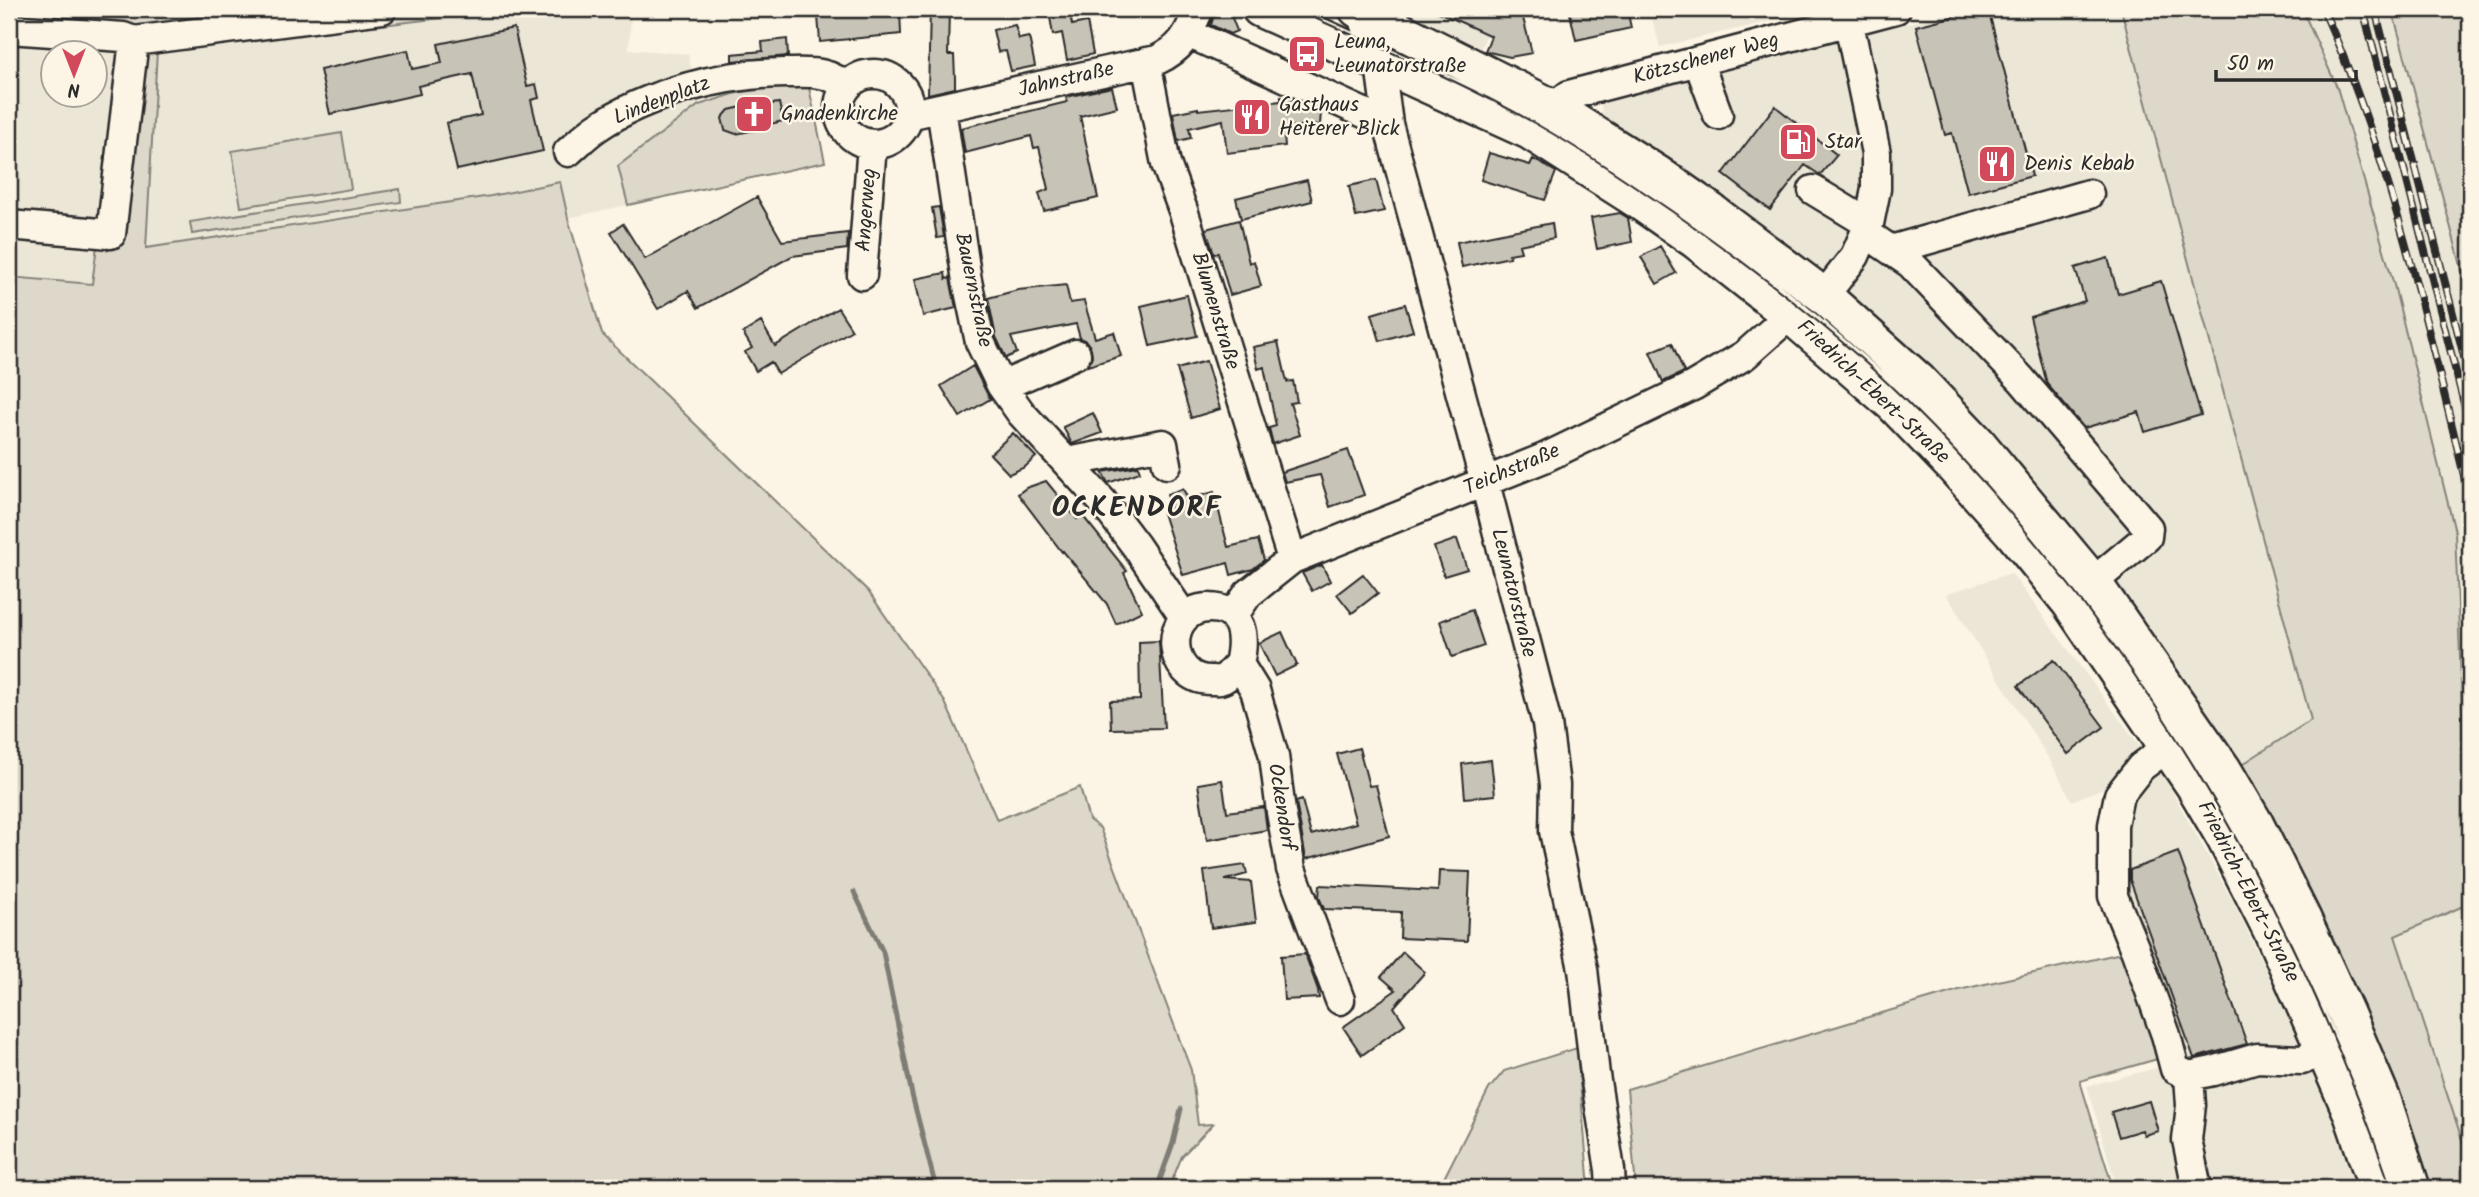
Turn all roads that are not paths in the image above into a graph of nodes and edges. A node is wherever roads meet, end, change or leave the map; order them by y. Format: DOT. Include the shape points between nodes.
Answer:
graph roads {
  1 [pos="382,9"];
  2 [pos="1260,9"];
  3 [pos="1359,9"];
  4 [pos="1896,9"];
  5 [pos="1848,15"];
  6 [pos="1193,21"];
  7 [pos="9,29"];
  8 [pos="134,41"];
  9 [pos="1698,61"];
  10 [pos="1146,62"];
  11 [pos="1380,64"];
  12 [pos="846,88"];
  13 [pos="941,108"];
  14 [pos="908,115"];
  15 [pos="1718,115"];
  16 [pos="1540,119"];
  17 [pos="1388,124"];
  18 [pos="872,144"];
  19 [pos="568,152"];
  20 [pos="1813,190"];
  21 [pos="2089,194"];
  22 [pos="9,225"];
  23 [pos="1868,228"];
  24 [pos="1891,250"];
  25 [pos="862,275"];
  26 [pos="1824,296"];
  27 [pos="1790,314"];
  28 [pos="1076,354"];
  29 [pos="1002,386"];
  30 [pos="1067,462"];
  31 [pos="1167,464"];
  32 [pos="1485,482"];
  33 [pos="1292,559"];
  34 [pos="2093,582"];
  35 [pos="1233,615"];
  36 [pos="1184,617"];
  37 [pos="1239,664"];
  38 [pos="2168,747"];
  39 [pos="1340,1000"];
  40 [pos="2324,1051"];
  41 [pos="2189,1076"];
  42 [pos="1611,1188"];
  43 [pos="2197,1188"];
  44 [pos="2377,1188"];
  45 [pos="2412,1188"];
  1 -- 8 [label="street"];
  2 -- 11 [label="main road, Friedrich-Ebert-Straße"];
  3 -- 11 [label="street, Leunatorstraße"];
  3 -- 16 [label="main road, Friedrich-Ebert-Straße"];
  4 -- 5 [label="street, Kötzschener Weg"];
  5 -- 9 [label="street, Kötzschener Weg"];
  5 -- 23 [label="street" via="1876,153 1876,189"];
  6 -- 10 [label="street, Jahnstraße" via="1171,54"];
  6 -- 17 [label="street"];
  7 -- 8 [label="street"];
  8 -- 22 [label="street" via="111,234"];
  9 -- 15 [label="street"];
  9 -- 16 [label="street, Kötzschener Weg" via="1569,95"];
  10 -- 13 [label="street, Jahnstraße"];
  10 -- 33 [label="street, Blumenstraße" via="1166,164"];
  11 -- 16 [label="main road, Friedrich-Ebert-Straße"];
  11 -- 17 [label="street, Leunatorstraße"];
  12 -- 14 [label="street" via="867,75 894,80 908,102"];
  12 -- 18 [label="street" via="839,112 843,127"];
  12 -- 19 [label="street, Lindenplatz" via="837,78 822,74 759,73 708,81 631,109 597,127"];
  13 -- 14 [label="street, Jahnstraße"];
  13 -- 29 [label="street, Bauernstraße" via="980,342"];
  14 -- 18 [label="street" via="892,139"];
  16 -- 26 [label="main road, Friedrich-Ebert-Straße" via="1669,182"];
  16 -- 27 [label="main road, Friedrich-Ebert-Straße" via="1637,200"];
  17 -- 32 [label="street, Leunatorstraße"];
  18 -- 25 [label="street, Angerweg"];
  20 -- 23 [label="street"];
  21 -- 24 [label="street"];
  23 -- 24 [label="street"];
  23 -- 26 [label="street" via="1855,256"];
  24 -- 34 [label="street" via="1911,264 2021,379 2148,528 2147,537"];
  26 -- 34 [label="main road, Friedrich-Ebert-Straße" via="1977,442"];
  27 -- 32 [label="street, Teichstraße" via="1745,355 1693,386"];
  27 -- 38 [label="main road, Friedrich-Ebert-Straße" via="1894,405 2012,532 2069,602"];
  28 -- 29 [label="street"];
  29 -- 30 [label="street, Bauernstraße"];
  30 -- 31 [label="street" via="1163,444"];
  30 -- 36 [label="street, Bauernstraße" via="1130,537"];
  32 -- 33 [label="street, Teichstraße"];
  32 -- 42 [label="street, Leunatorstraße" via="1550,738 1554,831 1583,970"];
  33 -- 35 [label="street, Teichstraße" via="1248,594"];
  34 -- 45 [label="main road, Friedrich-Ebert-Straße" via="2243,803 2304,919 2346,1013 2383,1100"];
  35 -- 36 [label="street" via="1217,608 1199,609"];
  35 -- 37 [label="street" via="1242,627"];
  36 -- 37 [label="street" via="1175,646 1178,661 1192,677 1223,679"];
  37 -- 39 [label="street, Ockendorf" via="1255,690 1274,756 1291,869"];
  38 -- 40 [label="main road, Friedrich-Ebert-Straße" via="2225,839"];
  38 -- 41 [label="street" via="2141,767 2119,796 2113,825 2113,896 2175,1069"];
  40 -- 41 [label="street" via="2302,1060 2257,1058"];
  40 -- 44 [label="main road, Friedrich-Ebert-Straße" via="2368,1154"];
  41 -- 43 [label="street" via="2187,1140"];
}
